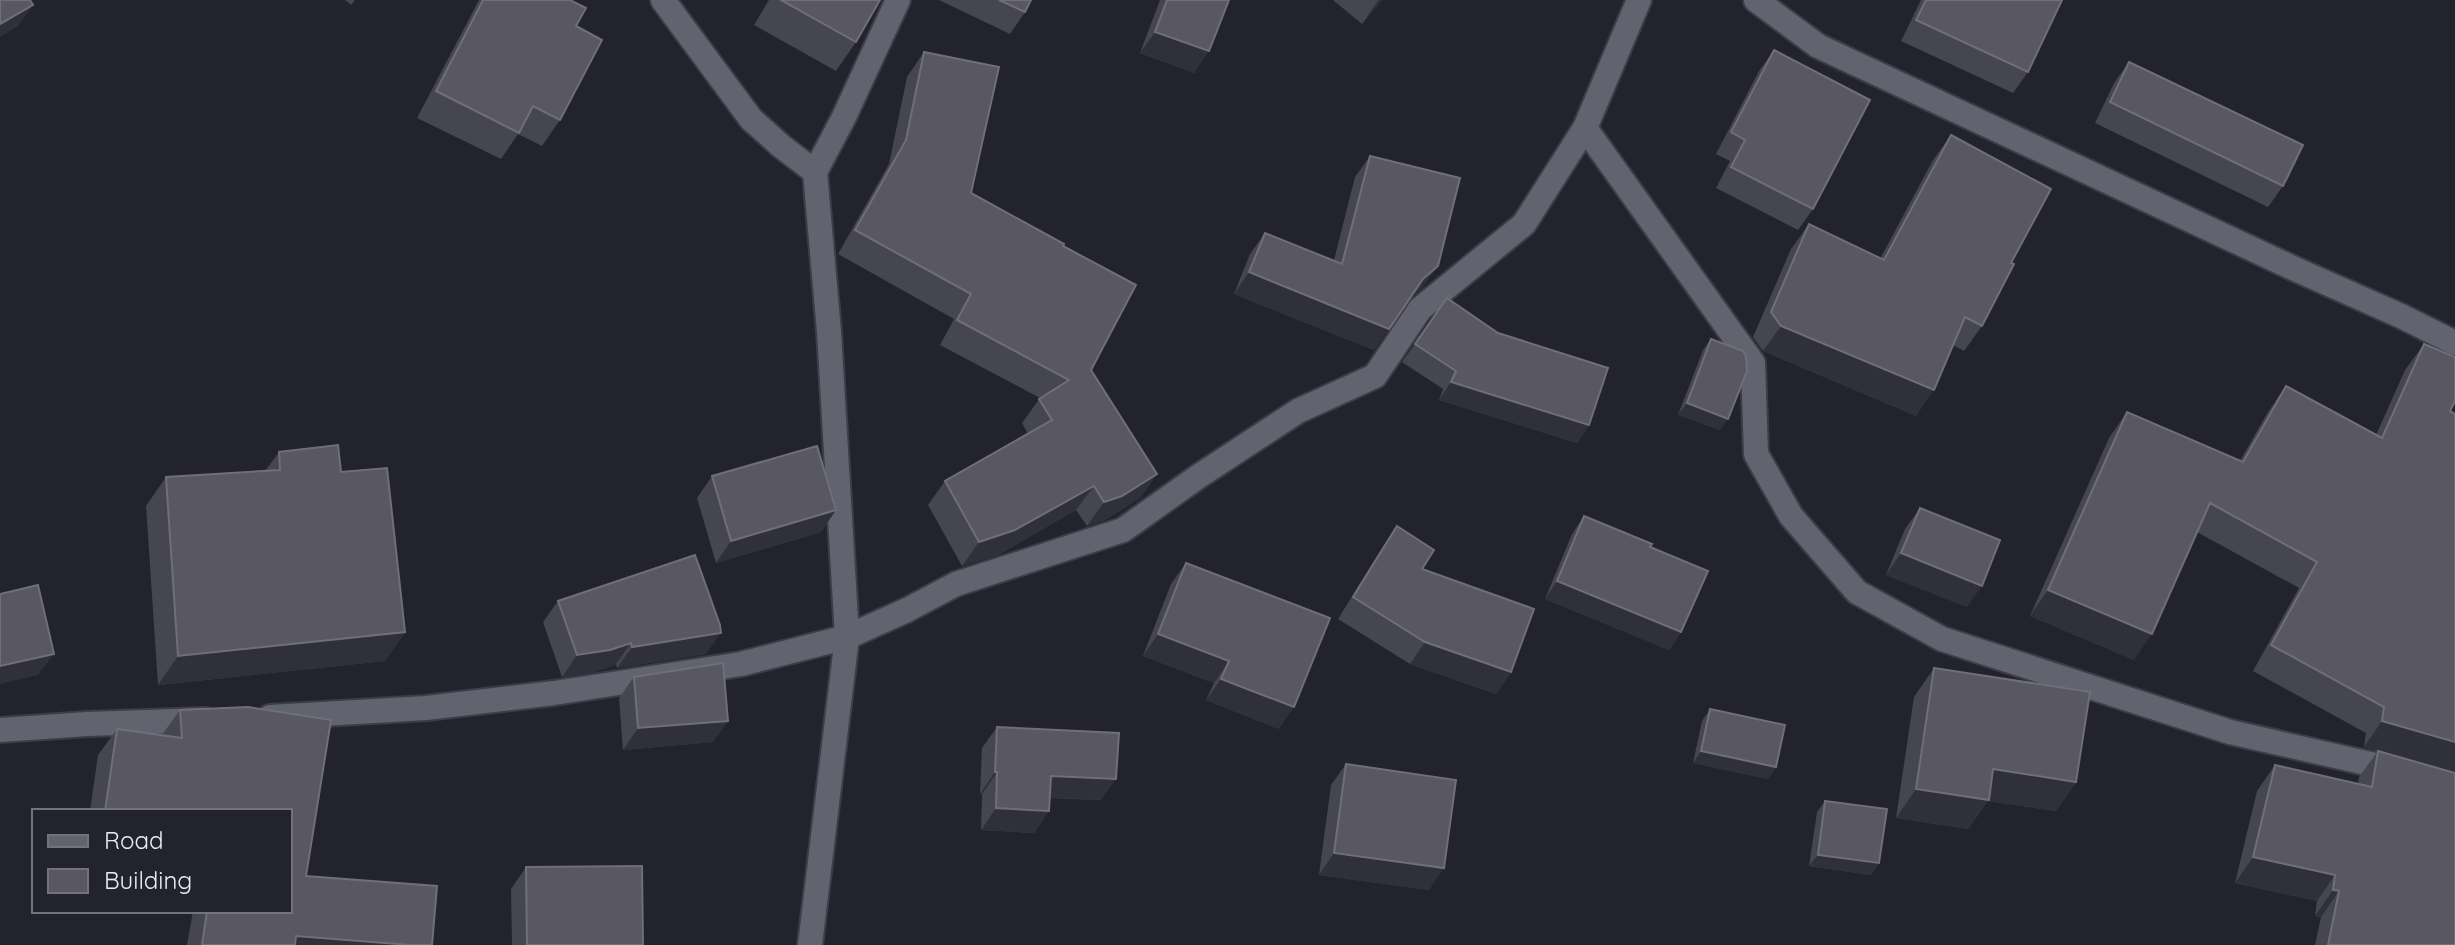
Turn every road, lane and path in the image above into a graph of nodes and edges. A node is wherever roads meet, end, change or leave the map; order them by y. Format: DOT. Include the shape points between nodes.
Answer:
graph roads {
  1 [pos="663,0"];
  2 [pos="898,0"];
  3 [pos="1639,0"];
  4 [pos="1756,0"];
  5 [pos="1585,128"];
  6 [pos="815,172"];
  7 [pos="2455,343"];
  8 [pos="847,637"];
  9 [pos="254,718"];
  10 [pos="223,719"];
  11 [pos="0,730"];
  12 [pos="2455,789"];
  13 [pos="810,945"];
  1 -- 6 [label="street" via="751,119"];
  2 -- 6 [label="street"];
  3 -- 5 [label="street"];
  4 -- 7 [label="street" via="1818,46"];
  5 -- 8 [label="street" via="1524,224 1420,309 1375,376 1298,411 1123,530 956,584"];
  5 -- 12 [label="street" via="1753,363 1756,454 1791,516 1857,592 1942,639 2230,732"];
  6 -- 8 [label="street"];
  8 -- 9 [label="street" via="741,664 554,693 426,708"];
  8 -- 13 [label="street"];
  10 -- 11 [label="street"];
}
